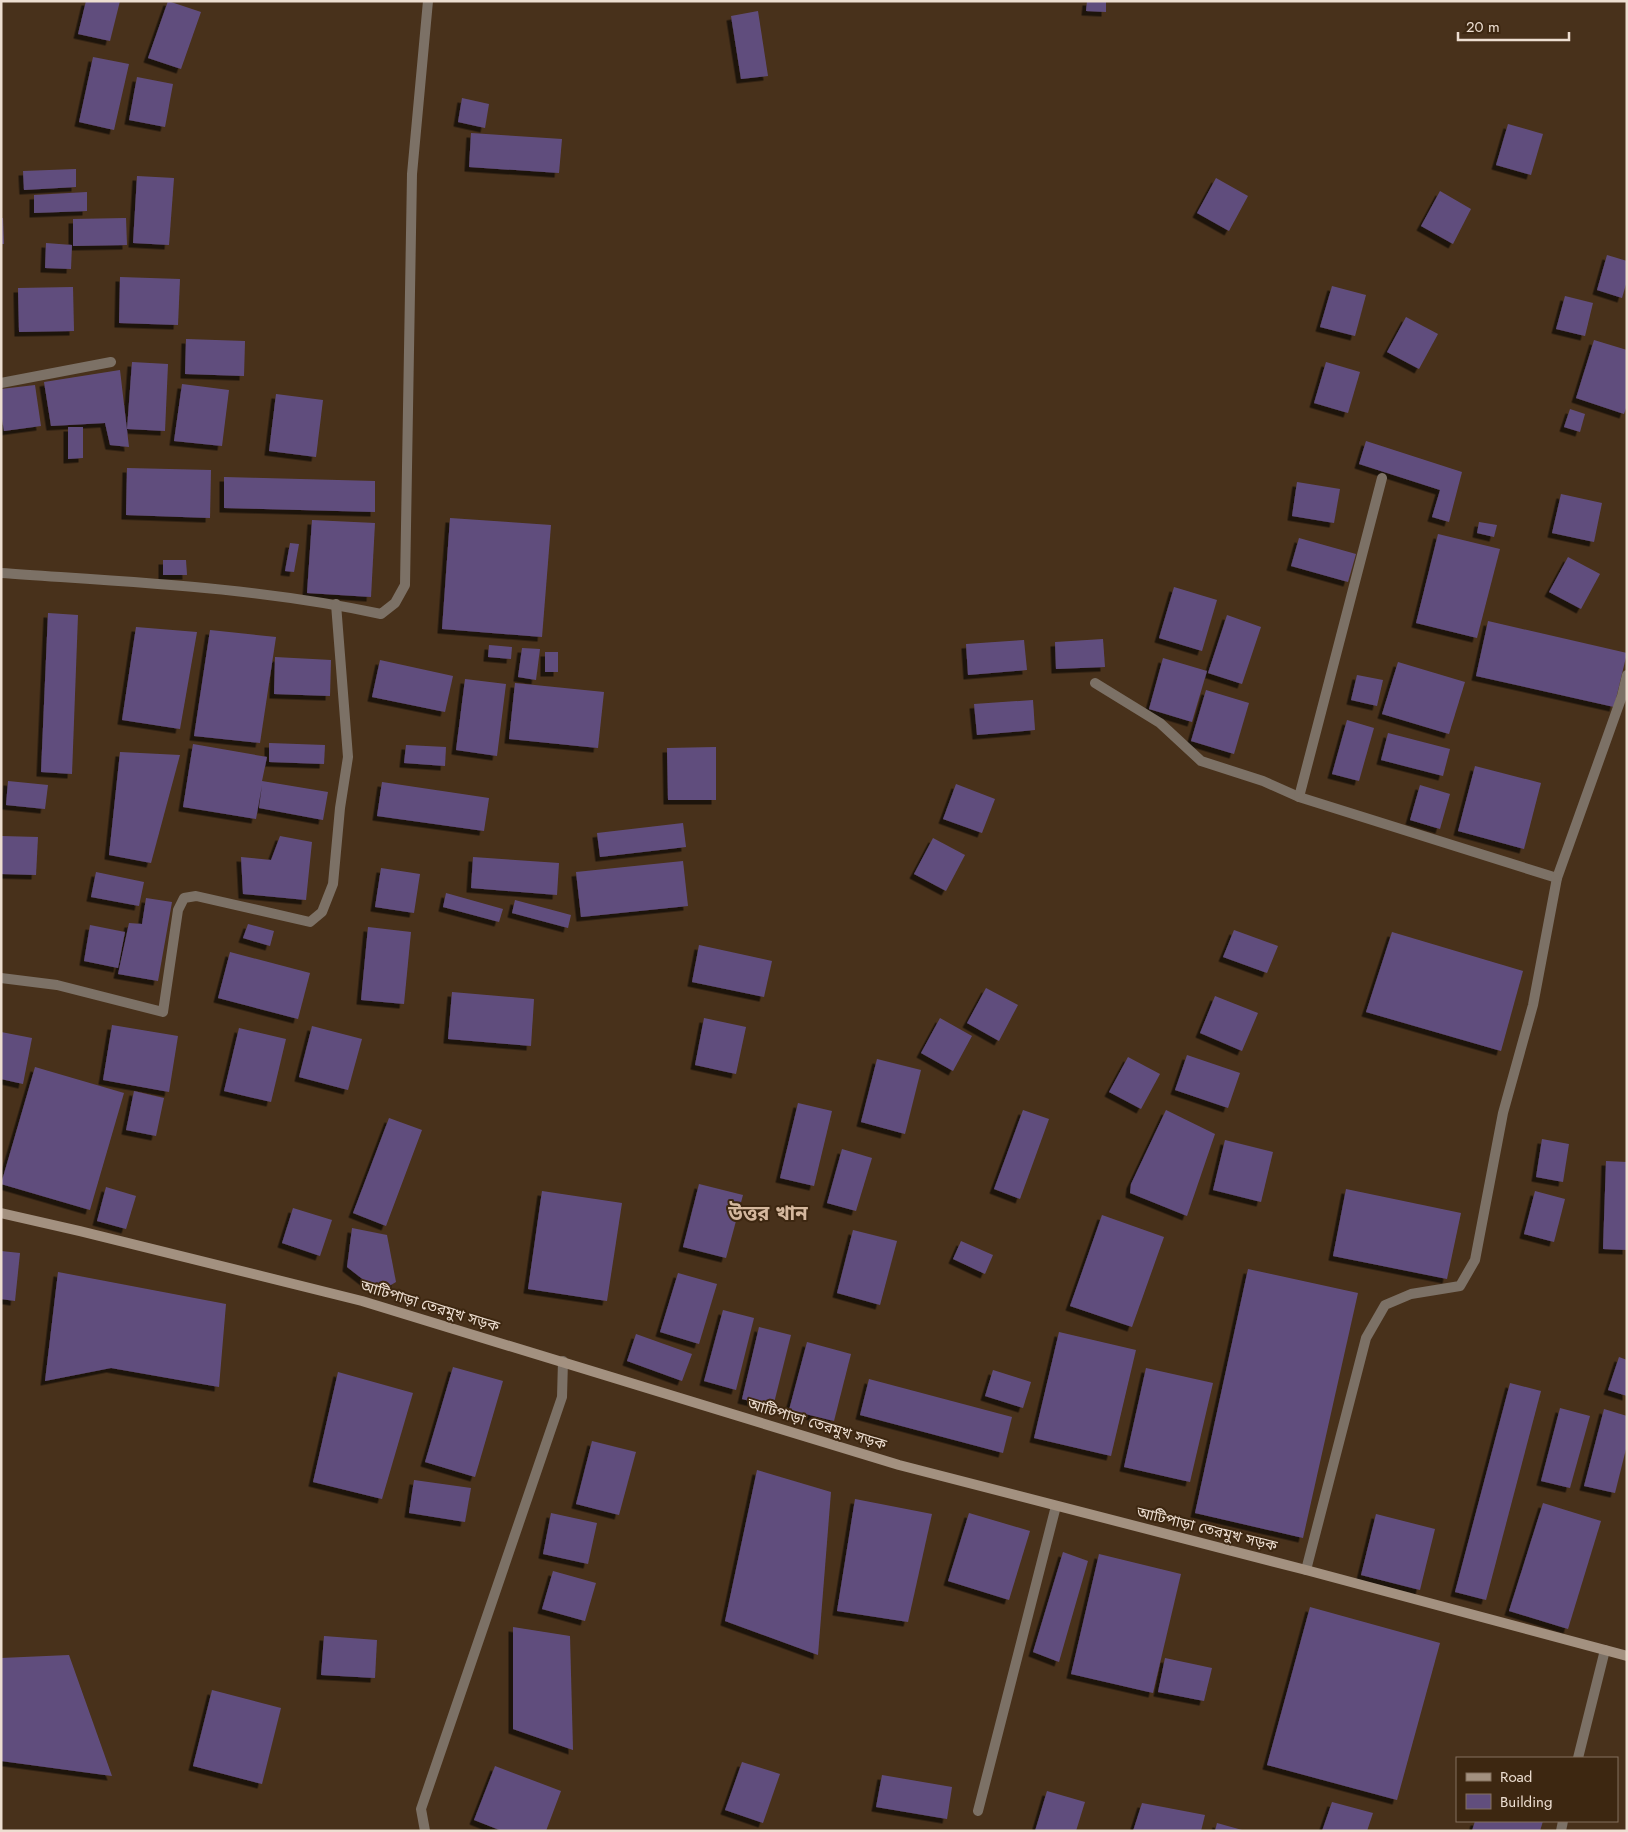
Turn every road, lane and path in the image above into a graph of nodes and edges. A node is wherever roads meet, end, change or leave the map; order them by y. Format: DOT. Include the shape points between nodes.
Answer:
graph roads {
  1 [pos="428,1"];
  2 [pos="110,362"];
  3 [pos="1,383"];
  4 [pos="1382,478"];
  5 [pos="1,573"];
  6 [pos="336,604"];
  7 [pos="1627,675"];
  8 [pos="1095,683"];
  9 [pos="1299,797"];
  10 [pos="1557,878"];
  11 [pos="1,978"];
  12 [pos="1,1213"];
  13 [pos="562,1361"];
  14 [pos="1056,1506"];
  15 [pos="1306,1570"];
  16 [pos="1605,1650"];
  17 [pos="1627,1656"];
  18 [pos="1578,1757"];
  19 [pos="978,1811"];
  20 [pos="425,1831"];
  1 -- 6 [label="street" via="412,174 405,585 395,603 381,614"];
  2 -- 3 [label="street"];
  4 -- 9 [label="street"];
  5 -- 6 [label="street" via="202,588"];
  6 -- 11 [label="street" via="348,757 333,884 322,912 310,922 196,896 184,898 178,910 163,1012 57,985"];
  7 -- 10 [label="street"];
  8 -- 9 [label="street" via="1160,723 1201,761 1263,781"];
  9 -- 10 [label="street"];
  10 -- 15 [label="street" via="1533,1005 1504,1113 1475,1260 1460,1286 1411,1294 1385,1305 1366,1338"];
  12 -- 13 [label="main road, আটিপাড়া তেরমুখ সড়ক" via="362,1301"];
  13 -- 14 [label="main road, আটিপাড়া তেরমুখ সড়ক" via="899,1465"];
  13 -- 20 [label="street" via="562,1397 421,1809"];
  14 -- 15 [label="main road, আটিপাড়া তেরমুখ সড়ক"];
  14 -- 19 [label="street"];
  15 -- 16 [label="main road, আটিপাড়া তেরমুখ সড়ক"];
  16 -- 17 [label="main road, আটিপাড়া তেরমুখ সড়ক"];
  16 -- 18 [label="street"];
}
